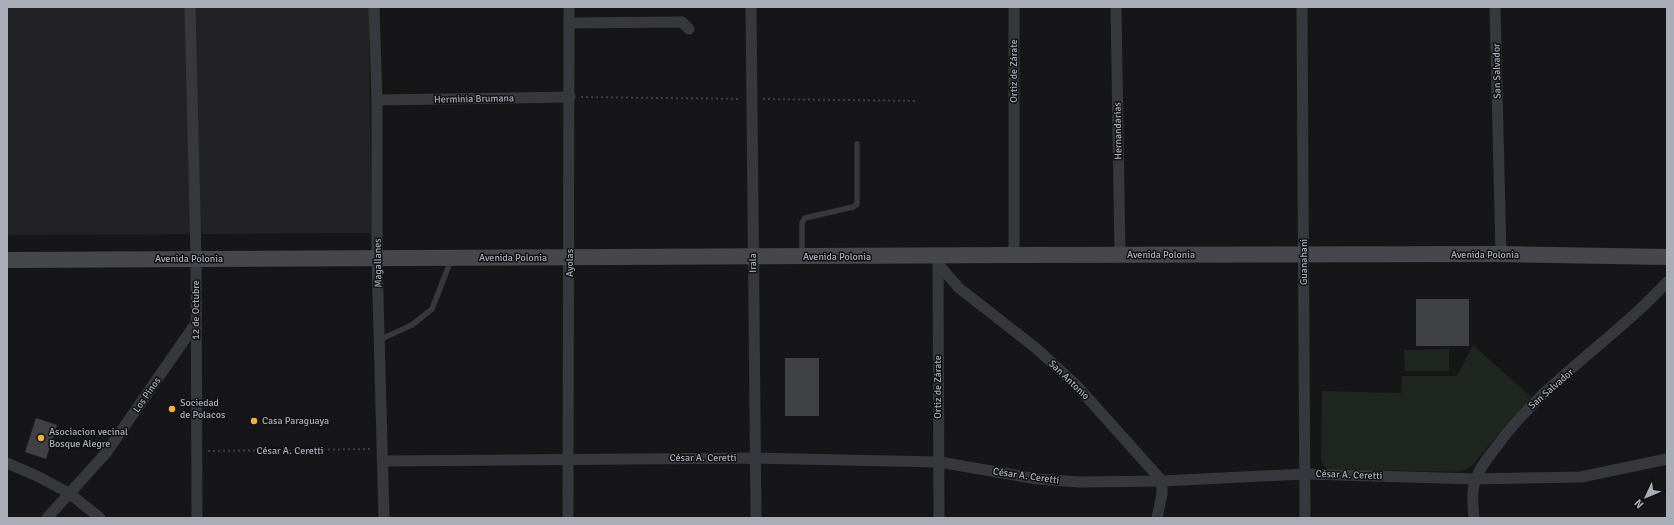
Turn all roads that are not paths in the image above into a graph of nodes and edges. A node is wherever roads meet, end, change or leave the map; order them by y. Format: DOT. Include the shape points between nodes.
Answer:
graph roads {
  1 [pos="190,7"];
  2 [pos="374,7"];
  3 [pos="569,7"];
  4 [pos="751,7"];
  5 [pos="1014,7"];
  6 [pos="1116,7"];
  7 [pos="1302,7"];
  8 [pos="1495,7"];
  9 [pos="570,23"];
  10 [pos="689,29"];
  11 [pos="570,97"];
  12 [pos="377,100"];
  13 [pos="857,144"];
  14 [pos="1501,254"];
  15 [pos="1014,255"];
  16 [pos="1304,255"];
  17 [pos="1120,256"];
  18 [pos="753,257"];
  19 [pos="802,257"];
  20 [pos="1667,257"];
  21 [pos="377,258"];
  22 [pos="452,258"];
  23 [pos="570,258"];
  24 [pos="196,259"];
  25 [pos="7,260"];
  26 [pos="938,260"];
  27 [pos="1667,282"];
  28 [pos="196,323"];
  29 [pos="380,340"];
  30 [pos="756,458"];
  31 [pos="568,459"];
  32 [pos="1667,459"];
  33 [pos="383,461"];
  34 [pos="939,462"];
  35 [pos="7,464"];
  36 [pos="1305,474"];
  37 [pos="1476,479"];
  38 [pos="1162,481"];
  39 [pos="69,493"];
  40 [pos="47,518"];
  41 [pos="100,518"];
  42 [pos="197,518"];
  43 [pos="384,518"];
  44 [pos="568,518"];
  45 [pos="756,518"];
  46 [pos="939,518"];
  47 [pos="1157,518"];
  48 [pos="1305,518"];
  49 [pos="1474,518"];
  1 -- 24 [label="street, 12 de Octubre"];
  2 -- 12 [label="street, Magallanes"];
  3 -- 9 [label="street, Ayolas"];
  4 -- 18 [label="street, Irala"];
  5 -- 15 [label="street, Ortiz de Zárate"];
  6 -- 17 [label="street, Hernandarias"];
  7 -- 16 [label="street, Guanahani"];
  8 -- 14 [label="street, San Salvador"];
  9 -- 10 [label="street" via="682,22"];
  9 -- 11 [label="street, Ayolas"];
  11 -- 12 [label="street, Herminia Brumana"];
  11 -- 23 [label="street, Ayolas"];
  12 -- 21 [label="street, Magallanes"];
  13 -- 19 [label="lane" via="857,204 805,218 802,223"];
  14 -- 16 [label="main road, Avenida Polonia"];
  14 -- 20 [label="main road, Avenida Polonia"];
  15 -- 17 [label="main road, Avenida Polonia"];
  15 -- 26 [label="main road, Avenida Polonia"];
  16 -- 17 [label="main road, Avenida Polonia"];
  16 -- 36 [label="street, Guanahani"];
  18 -- 19 [label="main road, Avenida Polonia"];
  18 -- 23 [label="main road, Avenida Polonia"];
  18 -- 30 [label="street, Irala"];
  19 -- 26 [label="main road, Avenida Polonia"];
  21 -- 22 [label="main road, Avenida Polonia"];
  21 -- 24 [label="main road, Avenida Polonia"];
  21 -- 29 [label="street, Magallanes"];
  22 -- 23 [label="main road, Avenida Polonia"];
  22 -- 29 [label="lane" via="432,309 412,326"];
  23 -- 31 [label="street, Ayolas"];
  24 -- 25 [label="main road, Avenida Polonia"];
  24 -- 28 [label="street, 12 de Octubre"];
  26 -- 34 [label="street, Ortiz de Zárate"];
  26 -- 38 [label="street, San Antonio" via="959,288 1037,349 1077,386"];
  27 -- 37 [label="street, San Salvador" via="1643,308 1530,406 1484,462"];
  28 -- 39 [label="street, Los Pinos" via="106,453"];
  28 -- 42 [label="street, 12 de Octubre"];
  29 -- 33 [label="street, Magallanes"];
  30 -- 31 [label="street, César A. Ceretti"];
  30 -- 34 [label="street, César A. Ceretti"];
  30 -- 45 [label="street, Irala"];
  31 -- 33 [label="street, César A. Ceretti"];
  31 -- 44 [label="street, Ayolas"];
  32 -- 37 [label="street, César A. Ceretti" via="1581,477"];
  33 -- 43 [label="street, Magallanes"];
  34 -- 38 [label="street, César A. Ceretti" via="1037,479 1080,482"];
  34 -- 46 [label="street, Ortiz de Zárate"];
  35 -- 39 [label="street"];
  36 -- 37 [label="street, César A. Ceretti"];
  36 -- 38 [label="street, César A. Ceretti"];
  36 -- 48 [label="street, Guanahani"];
  37 -- 49 [label="street, San Salvador" via="1473,498"];
  38 -- 47 [label="street"];
  39 -- 40 [label="street, Los Pinos"];
  39 -- 41 [label="street"];
}
